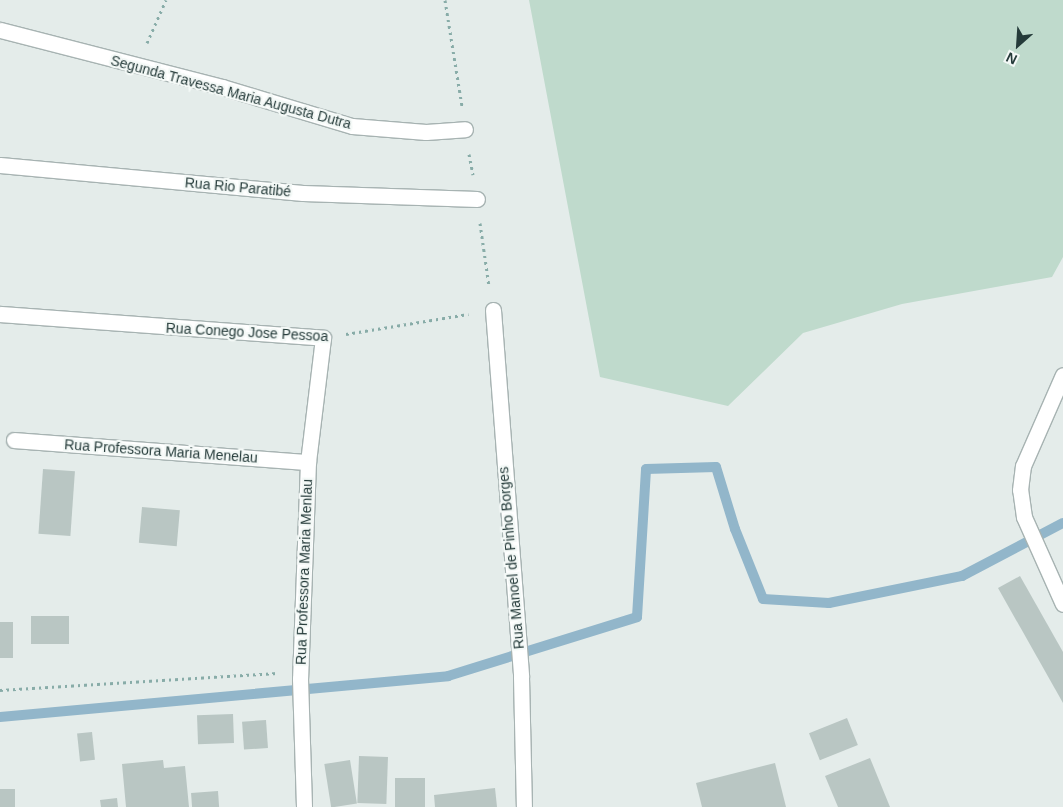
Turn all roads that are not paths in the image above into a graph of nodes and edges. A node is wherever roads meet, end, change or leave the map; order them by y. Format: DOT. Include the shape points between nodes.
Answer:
graph roads {
  1 [pos="0,30"];
  2 [pos="466,129"];
  3 [pos="0,165"];
  4 [pos="477,199"];
  5 [pos="493,310"];
  6 [pos="0,314"];
  7 [pos="323,338"];
  8 [pos="1063,375"];
  9 [pos="14,440"];
  10 [pos="308,462"];
  11 [pos="1063,604"];
  12 [pos="304,807"];
  13 [pos="524,807"];
  1 -- 2 [label="street, Segunda Travessa Maria Augusta Dutra" via="222,87 352,126 417,132"];
  3 -- 4 [label="street, Rua Rio Paratibé" via="303,193"];
  5 -- 13 [label="street, Rua Manoel de Pinho Borges" via="518,628"];
  6 -- 7 [label="street, Rua Conego Jose Pessoa"];
  7 -- 10 [label="street, Rua Professora Maria Menlau"];
  8 -- 11 [label="street" via="1023,466 1020,490 1024,517"];
  9 -- 10 [label="street, Rua Professora Maria Menelau"];
  10 -- 12 [label="street, Rua Professora Maria Menlau" via="299,715"];
}
